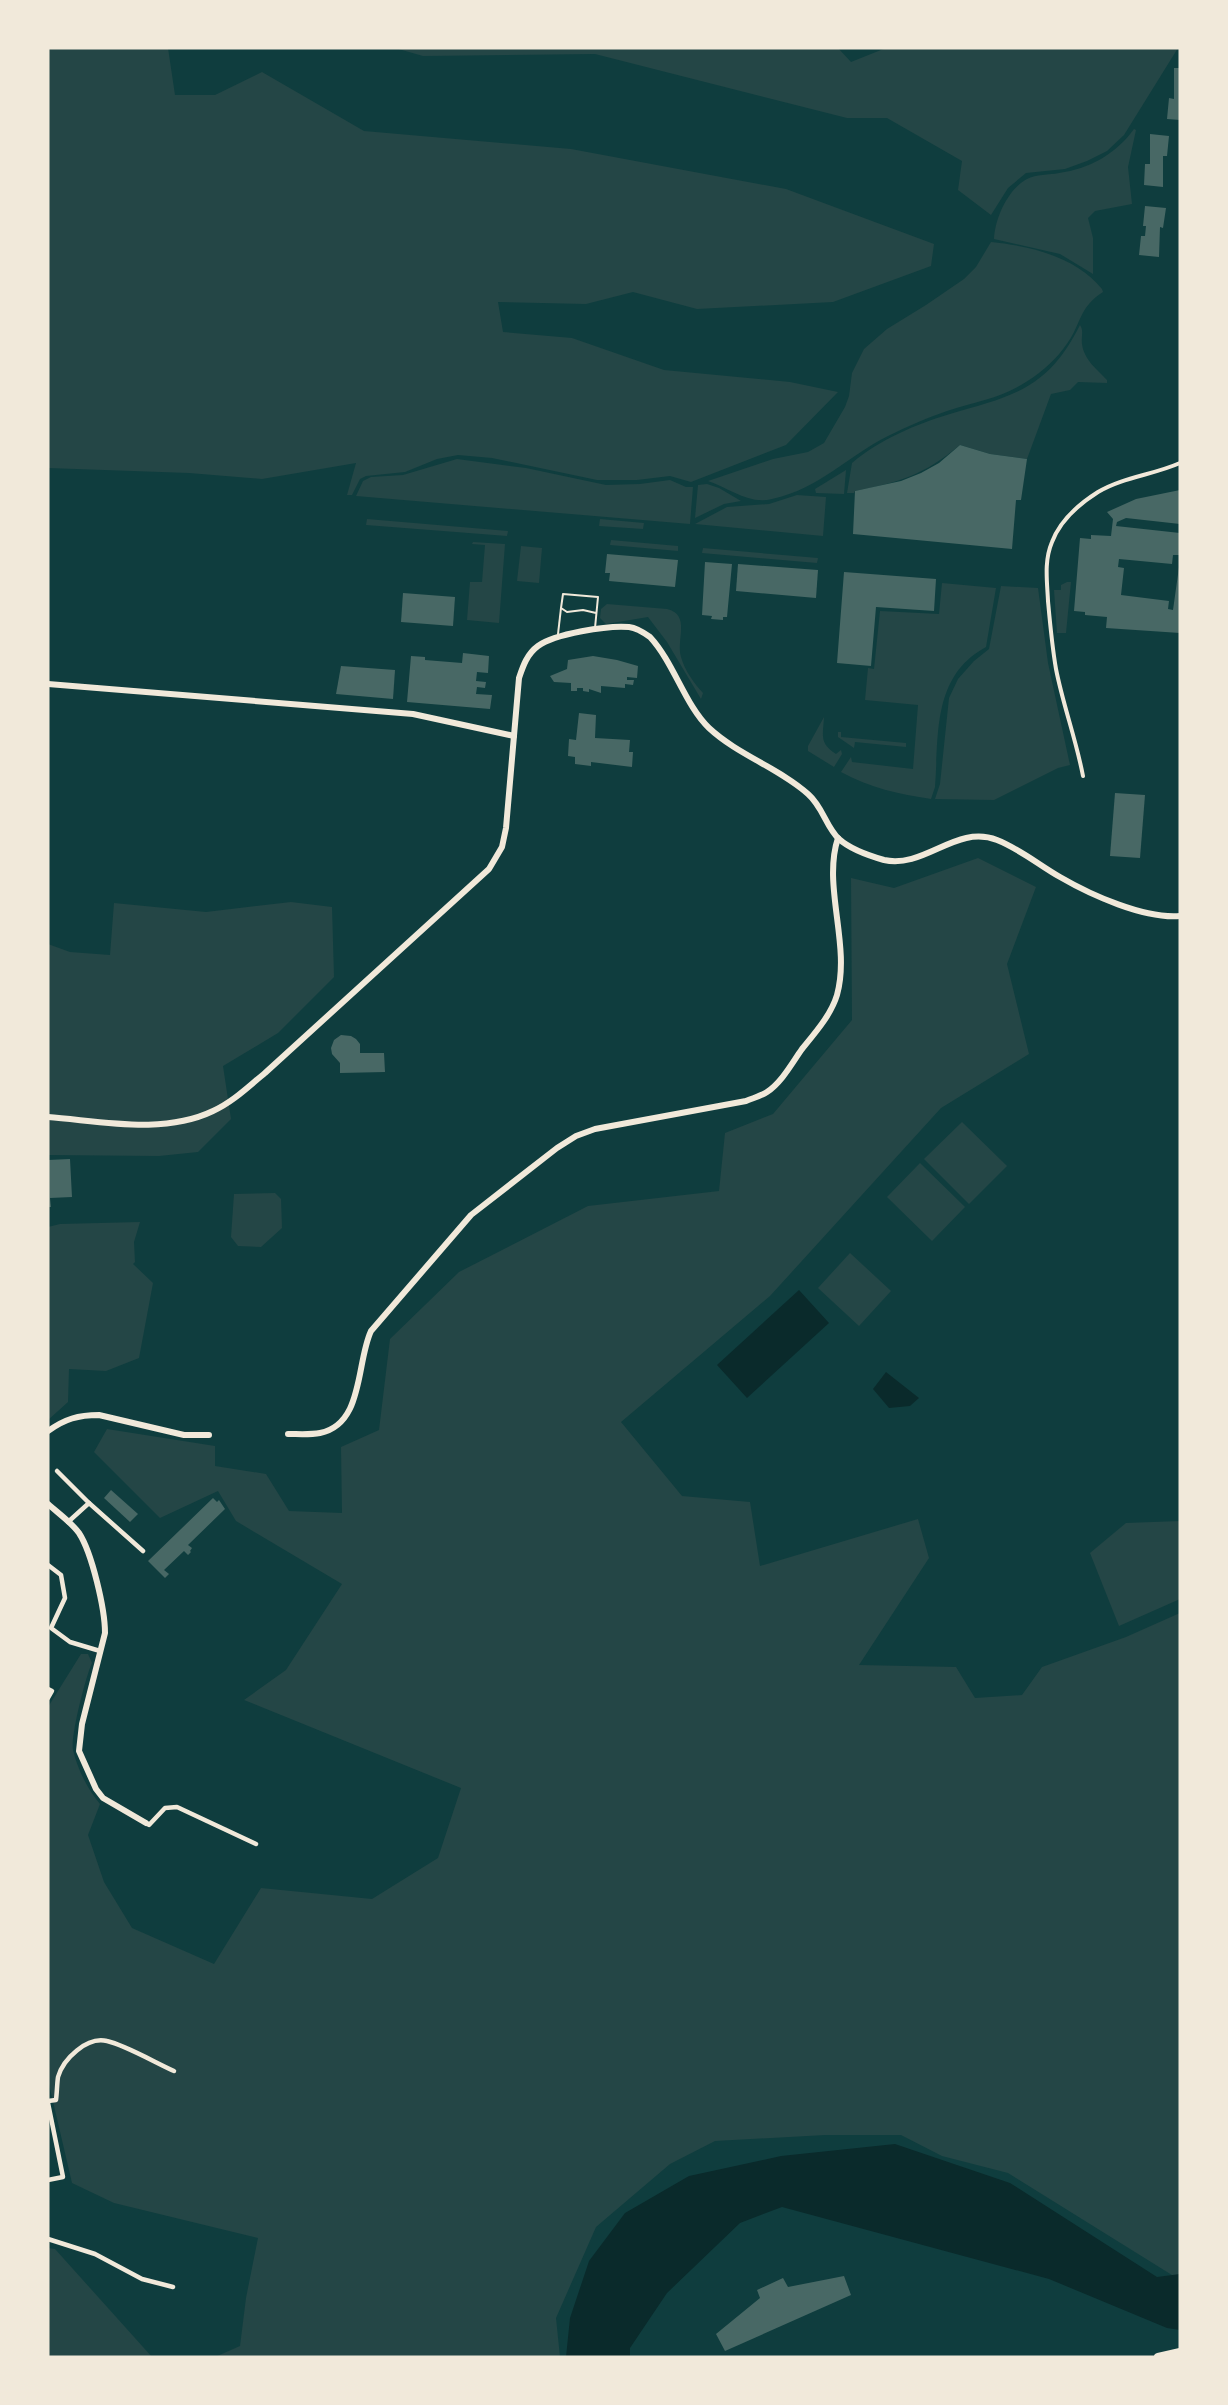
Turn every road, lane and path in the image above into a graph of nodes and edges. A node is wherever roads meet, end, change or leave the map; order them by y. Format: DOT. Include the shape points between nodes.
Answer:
graph roads {
  1 [pos="1180,463"];
  2 [pos="561,608"];
  3 [pos="596,613"];
  4 [pos="595,630"];
  5 [pos="558,637"];
  6 [pos="48,684"];
  7 [pos="514,736"];
  8 [pos="1083,776"];
  9 [pos="838,838"];
  10 [pos="1180,916"];
  11 [pos="48,1117"];
  12 [pos="48,1431"];
  13 [pos="288,1434"];
  14 [pos="209,1435"];
  15 [pos="57,1471"];
  16 [pos="89,1503"];
  17 [pos="48,1504"];
  18 [pos="68,1522"];
  19 [pos="144,1551"];
  20 [pos="48,1565"];
  21 [pos="100,1651"];
  22 [pos="48,1689"];
  23 [pos="48,1698"];
  24 [pos="146,1823"];
  25 [pos="256,1844"];
  26 [pos="174,2071"];
  27 [pos="48,2102"];
  28 [pos="48,2180"];
  29 [pos="48,2239"];
  30 [pos="173,2287"];
  31 [pos="1180,2352"];
  32 [pos="1158,2357"];
  1 -- 8 [label="street" via="1100,491 1068,517 1049,551 1046,571 1056,669"];
  2 -- 3 [label="lane" via="567,612"];
  2 -- 3 [label="lane" via="563,594 587,595 598,597"];
  2 -- 5 [label="lane"];
  3 -- 4 [label="lane"];
  4 -- 5 [label="street"];
  4 -- 9 [label="street" via="631,628 650,637 710,728 807,792"];
  5 -- 7 [label="street" via="538,645 523,664"];
  6 -- 7 [label="street" via="413,714"];
  7 -- 11 [label="street" via="506,828 502,847 489,869 246,1089 215,1111 176,1123 148,1125"];
  9 -- 10 [label="street" via="869,855 898,862 919,857 951,841 988,837 1114,902 1167,917"];
  9 -- 13 [label="street" via="833,855 840,977 837,995 820,1026 779,1081 767,1092 746,1101 595,1130 557,1148 471,1215 371,1331 347,1417 321,1433"];
  12 -- 14 [label="street" via="61,1421 99,1415 184,1435"];
  15 -- 16 [label="street"];
  16 -- 18 [label="street"];
  16 -- 19 [label="street"];
  17 -- 18 [label="street"];
  18 -- 21 [label="street" via="86,1545 105,1618"];
  20 -- 21 [label="street" via="61,1575 65,1598 51,1628 70,1642"];
  21 -- 24 [label="street" via="79,1751 103,1798"];
  22 -- 23 [label="street" via="52,1691"];
  24 -- 25 [label="street" via="149,1825 165,1808 177,1807"];
  26 -- 27 [label="street" via="106,2040 92,2042 64,2063 58,2076 56,2100"];
  27 -- 28 [label="street" via="63,2177"];
  29 -- 30 [label="street" via="95,2254 142,2280"];
  31 -- 32 [label="main road"];
}
